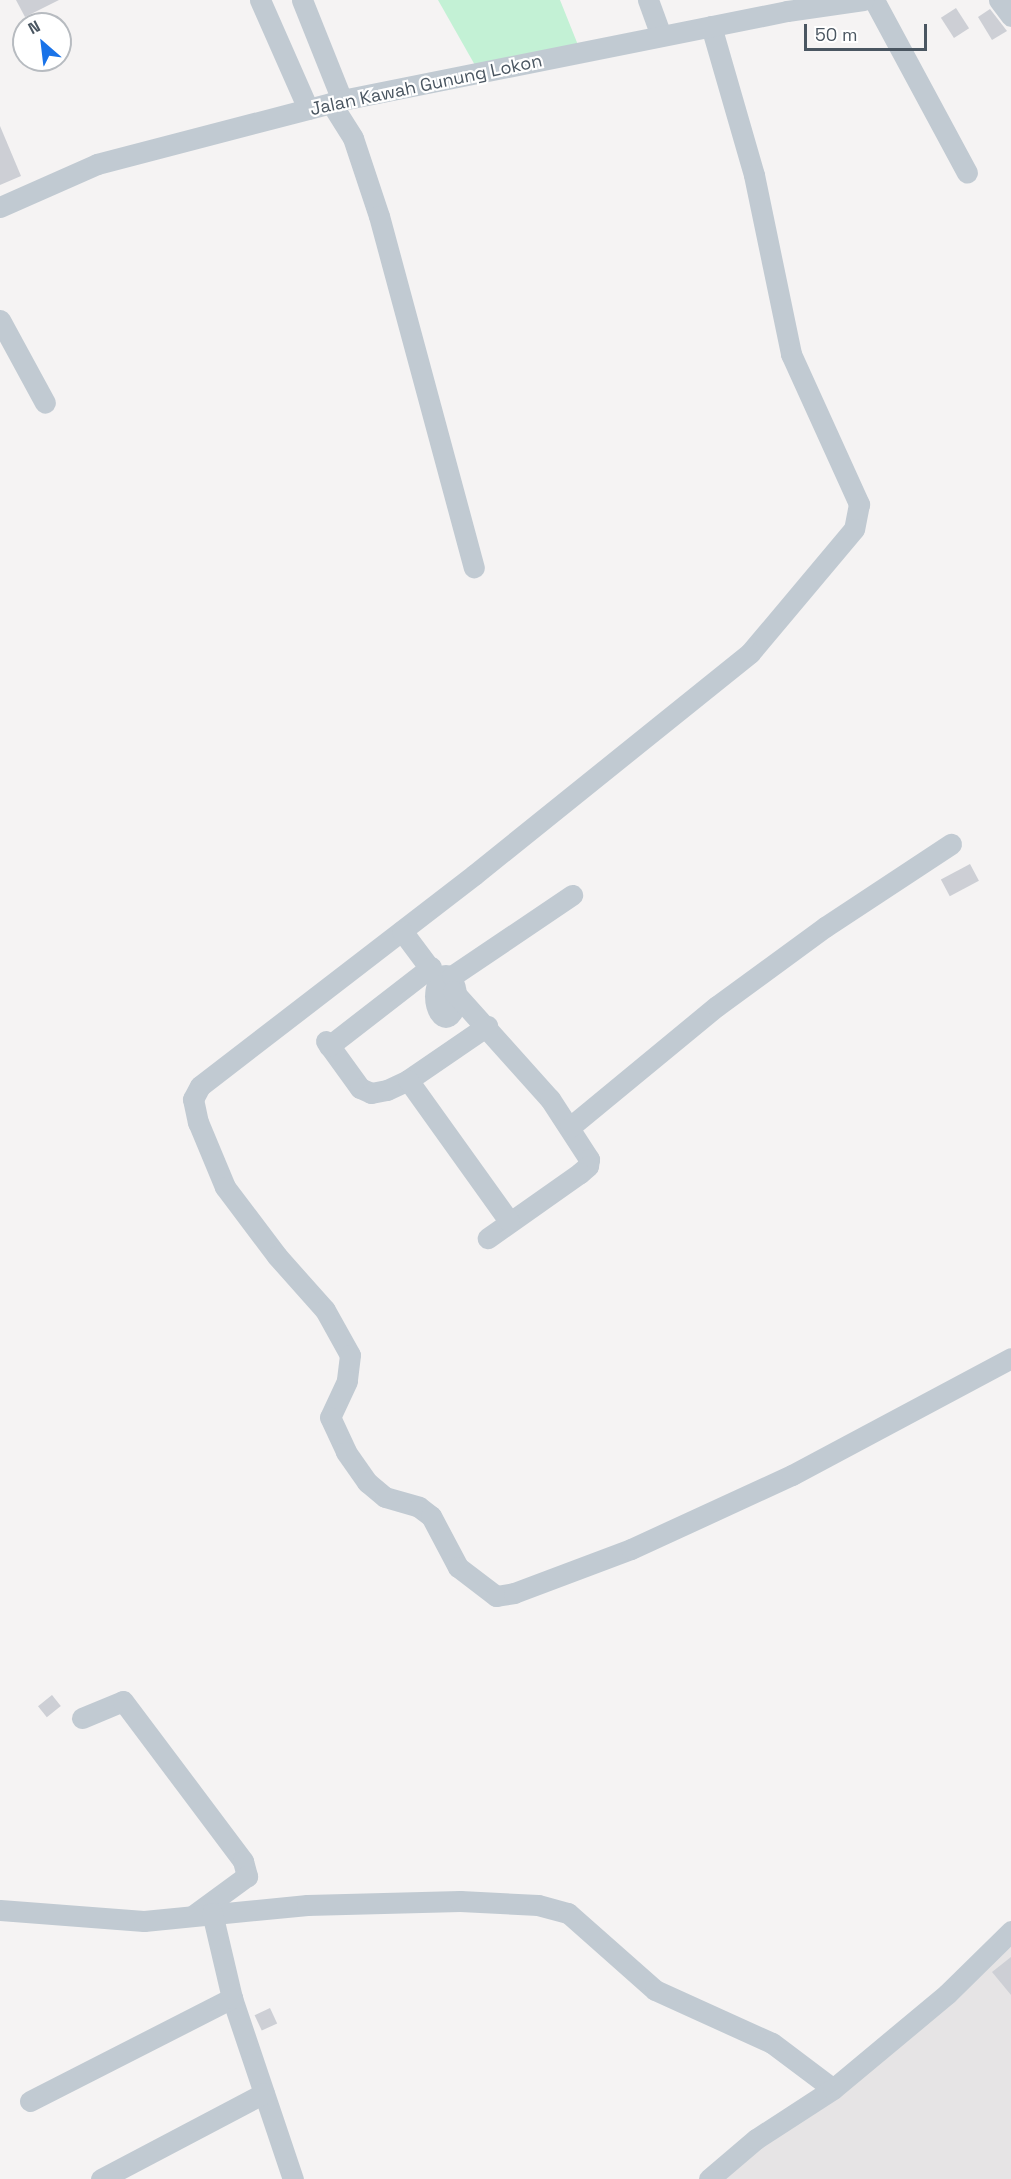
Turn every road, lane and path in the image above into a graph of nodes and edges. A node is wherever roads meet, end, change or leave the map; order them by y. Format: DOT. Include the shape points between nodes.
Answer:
graph roads {
  1 [pos="260,0"];
  2 [pos="302,0"];
  3 [pos="648,0"];
  4 [pos="862,0"];
  5 [pos="999,0"];
  6 [pos="1011,16"];
  7 [pos="711,27"];
  8 [pos="661,36"];
  9 [pos="337,102"];
  10 [pos="308,109"];
  11 [pos="967,173"];
  12 [pos="0,207"];
  13 [pos="0,320"];
  14 [pos="45,403"];
  15 [pos="474,567"];
  16 [pos="951,844"];
  17 [pos="572,895"];
  18 [pos="402,931"];
  19 [pos="443,978"];
  20 [pos="487,1026"];
  21 [pos="408,1080"];
  22 [pos="570,1127"];
  23 [pos="509,1221"];
  24 [pos="489,1238"];
  25 [pos="1011,1358"];
  26 [pos="82,1718"];
  27 [pos="0,1910"];
  28 [pos="203,1914"];
  29 [pos="1011,1931"];
  30 [pos="232,1998"];
  31 [pos="833,2089"];
  32 [pos="264,2093"];
  33 [pos="30,2101"];
  34 [pos="101,2179"];
  35 [pos="293,2179"];
  36 [pos="709,2179"];
  1 -- 10 [label="street"];
  2 -- 9 [label="street"];
  3 -- 8 [label="street"];
  4 -- 7 [label="street, Jalan Kawah Gunung Lokon"];
  4 -- 11 [label="street"];
  5 -- 6 [label="street"];
  7 -- 8 [label="street, Jalan Kawah Gunung Lokon"];
  7 -- 18 [label="street" via="754,175 791,354 854,491 859,504 858,520 800,598 750,652"];
  8 -- 9 [label="street, Jalan Kawah Gunung Lokon"];
  9 -- 10 [label="street, Jalan Kawah Gunung Lokon"];
  9 -- 15 [label="street" via="373,197"];
  10 -- 12 [label="street, Jalan Kawah Gunung Lokon" via="97,164"];
  13 -- 14 [label="street"];
  16 -- 22 [label="street" via="825,927 717,1006"];
  17 -- 19 [label="street"];
  18 -- 19 [label="street"];
  18 -- 25 [label="street" via="221,1068 200,1086 193,1099 205,1144 225,1188 325,1310 350,1355 347,1381 330,1417 346,1452 367,1482 385,1497 419,1507 432,1516 458,1567 486,1592 496,1596 514,1593 631,1549 792,1475"];
  19 -- 20 [label="street"];
  19 -- 21 [label="street" via="328,1043 366,1090 387,1090"];
  20 -- 21 [label="street"];
  20 -- 22 [label="street"];
  21 -- 23 [label="street"];
  22 -- 23 [label="street" via="589,1159 588,1166"];
  23 -- 24 [label="street"];
  26 -- 28 [label="street" via="123,1701 243,1861 247,1876"];
  27 -- 28 [label="street" via="144,1922"];
  28 -- 30 [label="street"];
  28 -- 31 [label="street" via="307,1905 459,1900 548,1907 568,1913 655,1990 772,2043"];
  29 -- 31 [label="street" via="947,1994"];
  30 -- 32 [label="street"];
  30 -- 33 [label="street"];
  31 -- 36 [label="street" via="756,2139"];
  32 -- 34 [label="street"];
  32 -- 35 [label="street"];
}
